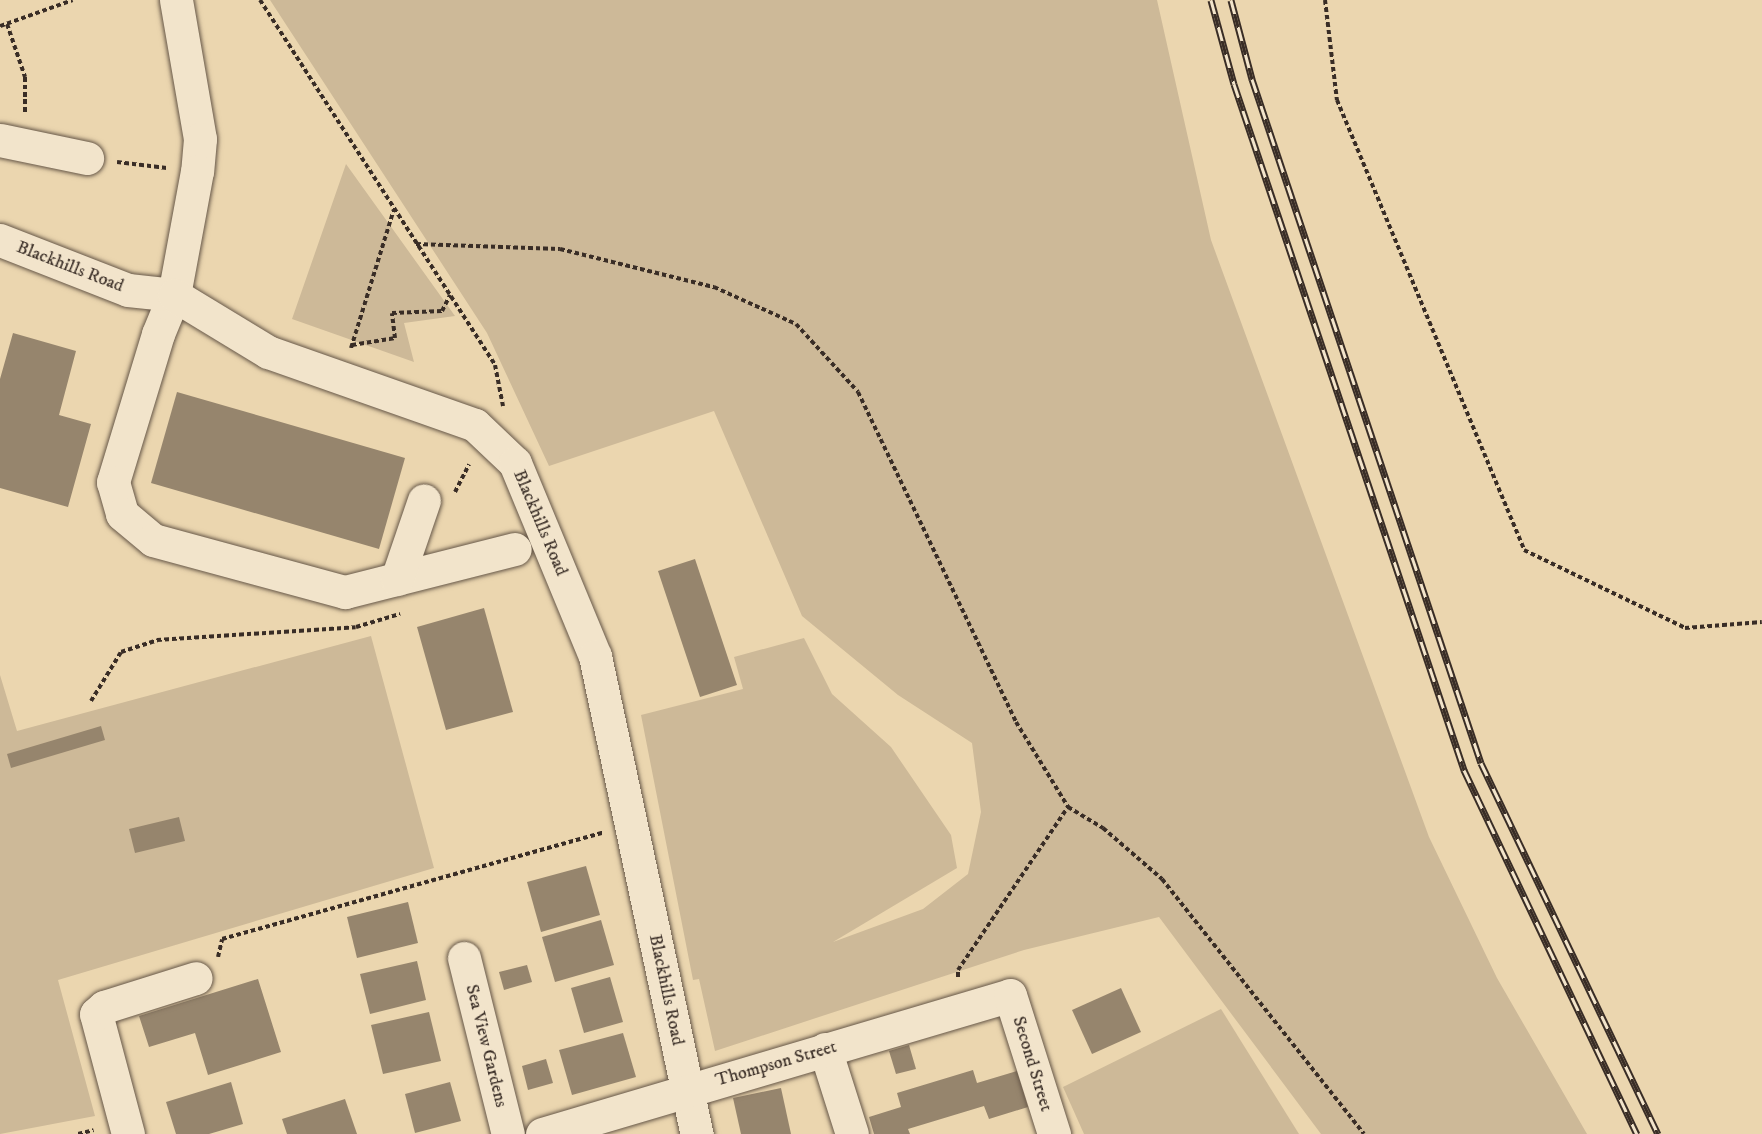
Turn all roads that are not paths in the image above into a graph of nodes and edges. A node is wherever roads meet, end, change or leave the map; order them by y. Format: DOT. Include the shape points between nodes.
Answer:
graph roads {
  1 [pos="176,0"];
  2 [pos="13,142"];
  3 [pos="87,158"];
  4 [pos="0,240"];
  5 [pos="174,295"];
  6 [pos="424,500"];
  7 [pos="515,549"];
  8 [pos="397,579"];
  9 [pos="464,958"];
  10 [pos="196,978"];
  11 [pos="1010,995"];
  12 [pos="825,1049"];
  13 [pos="687,1090"];
  14 [pos="126,1128"];
  15 [pos="548,1133"];
  16 [pos="508,1134"];
  17 [pos="697,1134"];
  18 [pos="852,1134"];
  19 [pos="1054,1134"];
  1 -- 5 [label="street" via="200,139"];
  2 -- 3 [label="street"];
  4 -- 5 [label="street, Blackhills Road" via="128,290"];
  5 -- 8 [label="street" via="158,334 113,482 122,514 153,540 345,592"];
  5 -- 13 [label="street, Blackhills Road" via="268,352 475,425 515,463 596,656"];
  6 -- 8 [label="street"];
  7 -- 8 [label="street"];
  9 -- 16 [label="street, Sea View Gardens"];
  10 -- 14 [label="street" via="104,1007 96,1014"];
  11 -- 12 [label="street, Thompson Street"];
  11 -- 19 [label="street, Second Street"];
  12 -- 13 [label="street, Thompson Street"];
  12 -- 18 [label="street"];
  13 -- 15 [label="street, Thompson Street"];
  13 -- 17 [label="street, Blackhills Road"];
}
